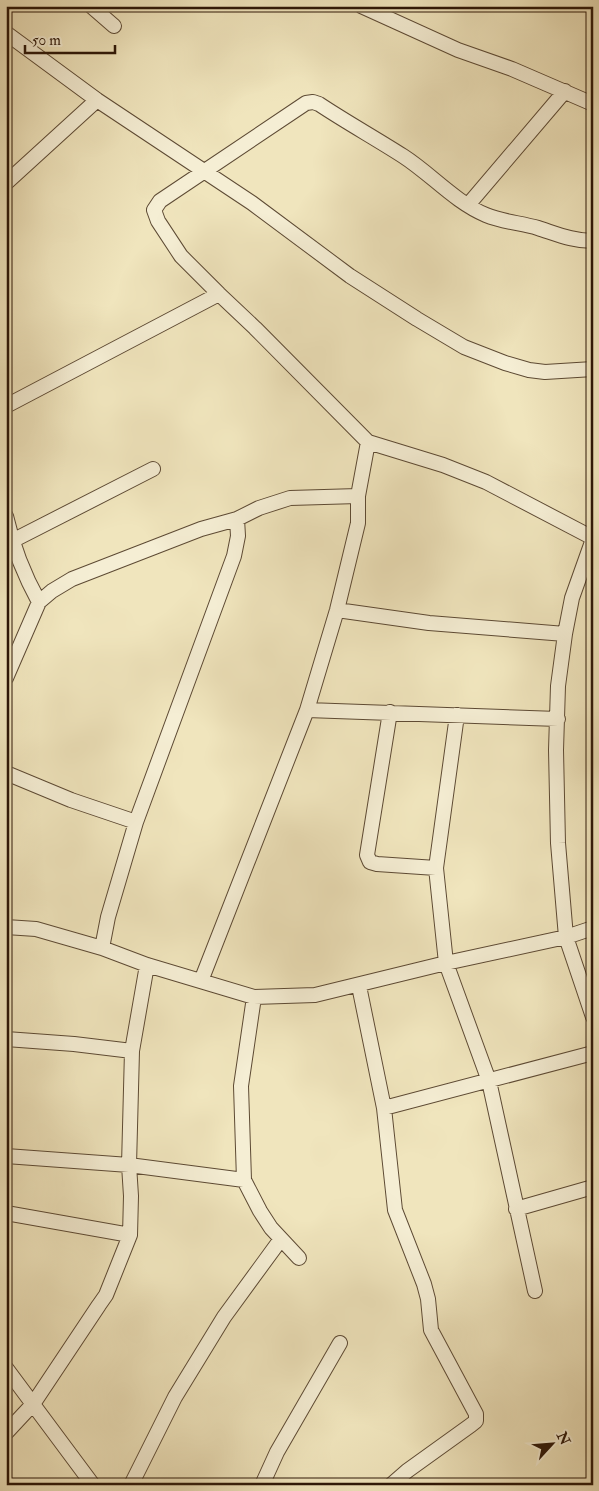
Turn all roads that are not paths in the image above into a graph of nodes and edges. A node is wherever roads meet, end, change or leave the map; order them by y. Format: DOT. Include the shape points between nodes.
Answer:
graph roads {
  1 [pos="92,6"];
  2 [pos="361,6"];
  3 [pos="114,26"];
  4 [pos="6,33"];
  5 [pos="565,91"];
  6 [pos="96,100"];
  7 [pos="593,104"];
  8 [pos="204,171"];
  9 [pos="6,183"];
  10 [pos="468,205"];
  11 [pos="593,241"];
  12 [pos="219,294"];
  13 [pos="593,369"];
  14 [pos="6,406"];
  15 [pos="368,442"];
  16 [pos="153,469"];
  17 [pos="358,496"];
  18 [pos="6,516"];
  19 [pos="237,519"];
  20 [pos="593,538"];
  21 [pos="12,541"];
  22 [pos="590,555"];
  23 [pos="39,602"];
  24 [pos="338,610"];
  25 [pos="565,634"];
  26 [pos="6,678"];
  27 [pos="306,710"];
  28 [pos="390,712"];
  29 [pos="457,715"];
  30 [pos="558,720"];
  31 [pos="6,774"];
  32 [pos="136,822"];
  33 [pos="436,868"];
  34 [pos="6,927"];
  35 [pos="593,928"];
  36 [pos="566,936"];
  37 [pos="102,948"];
  38 [pos="446,963"];
  39 [pos="146,965"];
  40 [pos="201,981"];
  41 [pos="359,986"];
  42 [pos="254,997"];
  43 [pos="593,1017"];
  44 [pos="6,1039"];
  45 [pos="132,1051"];
  46 [pos="593,1053"];
  47 [pos="489,1081"];
  48 [pos="384,1108"];
  49 [pos="6,1156"];
  50 [pos="129,1165"];
  51 [pos="244,1180"];
  52 [pos="593,1187"];
  53 [pos="516,1209"];
  54 [pos="6,1213"];
  55 [pos="130,1235"];
  56 [pos="281,1239"];
  57 [pos="299,1258"];
  58 [pos="535,1291"];
  59 [pos="340,1344"];
  60 [pos="6,1368"];
  61 [pos="33,1404"];
  62 [pos="6,1433"];
  63 [pos="93,1485"];
  64 [pos="131,1485"];
  65 [pos="262,1485"];
  66 [pos="391,1485"];
  1 -- 3 [label="street"];
  2 -- 5 [label="street" via="458,50"];
  4 -- 6 [label="street"];
  5 -- 7 [label="street"];
  5 -- 10 [label="street"];
  6 -- 8 [label="street"];
  6 -- 9 [label="street"];
  8 -- 10 [label="street" via="306,103 313,102 405,157"];
  8 -- 12 [label="street" via="160,201 154,210 181,256"];
  8 -- 13 [label="street" via="350,276 464,347 529,370"];
  10 -- 11 [label="street" via="501,221 523,224 574,240"];
  12 -- 14 [label="street"];
  12 -- 15 [label="street"];
  15 -- 17 [label="street"];
  15 -- 20 [label="street" via="486,482"];
  16 -- 21 [label="street"];
  17 -- 19 [label="street" via="290,498"];
  17 -- 24 [label="street" via="358,523"];
  18 -- 21 [label="street"];
  19 -- 23 [label="street" via="201,529 72,579"];
  19 -- 32 [label="street" via="234,556"];
  20 -- 22 [label="street"];
  21 -- 23 [label="street"];
  22 -- 25 [label="street" via="572,598"];
  23 -- 26 [label="street"];
  24 -- 25 [label="street" via="429,623"];
  24 -- 27 [label="street"];
  25 -- 30 [label="street" via="558,686"];
  27 -- 28 [label="street"];
  27 -- 40 [label="street"];
  28 -- 29 [label="street"];
  28 -- 33 [label="street" via="367,855 370,862 377,864"];
  29 -- 30 [label="street"];
  29 -- 33 [label="street"];
  30 -- 36 [label="street" via="558,843"];
  31 -- 32 [label="street"];
  32 -- 37 [label="street"];
  33 -- 38 [label="street"];
  34 -- 37 [label="street" via="36,928"];
  35 -- 36 [label="street"];
  36 -- 38 [label="street"];
  36 -- 43 [label="street"];
  37 -- 39 [label="street"];
  38 -- 41 [label="street"];
  38 -- 47 [label="street"];
  39 -- 40 [label="street"];
  39 -- 45 [label="street"];
  40 -- 42 [label="street"];
  41 -- 42 [label="street" via="315,996"];
  41 -- 48 [label="street"];
  42 -- 51 [label="street" via="241,1086"];
  44 -- 45 [label="street"];
  45 -- 50 [label="street"];
  46 -- 47 [label="street"];
  47 -- 48 [label="street"];
  47 -- 53 [label="street"];
  48 -- 66 [label="street" via="395,1210 424,1284 431,1330 476,1414 476,1421"];
  49 -- 50 [label="street"];
  50 -- 51 [label="street"];
  50 -- 55 [label="street"];
  51 -- 56 [label="street" via="260,1211"];
  52 -- 53 [label="street"];
  53 -- 58 [label="street"];
  54 -- 55 [label="street"];
  55 -- 61 [label="street" via="106,1294"];
  56 -- 57 [label="street"];
  56 -- 64 [label="street" via="224,1317 180,1389"];
  59 -- 65 [label="street" via="277,1452"];
  60 -- 61 [label="street"];
  61 -- 62 [label="street"];
  61 -- 63 [label="street"];
}
